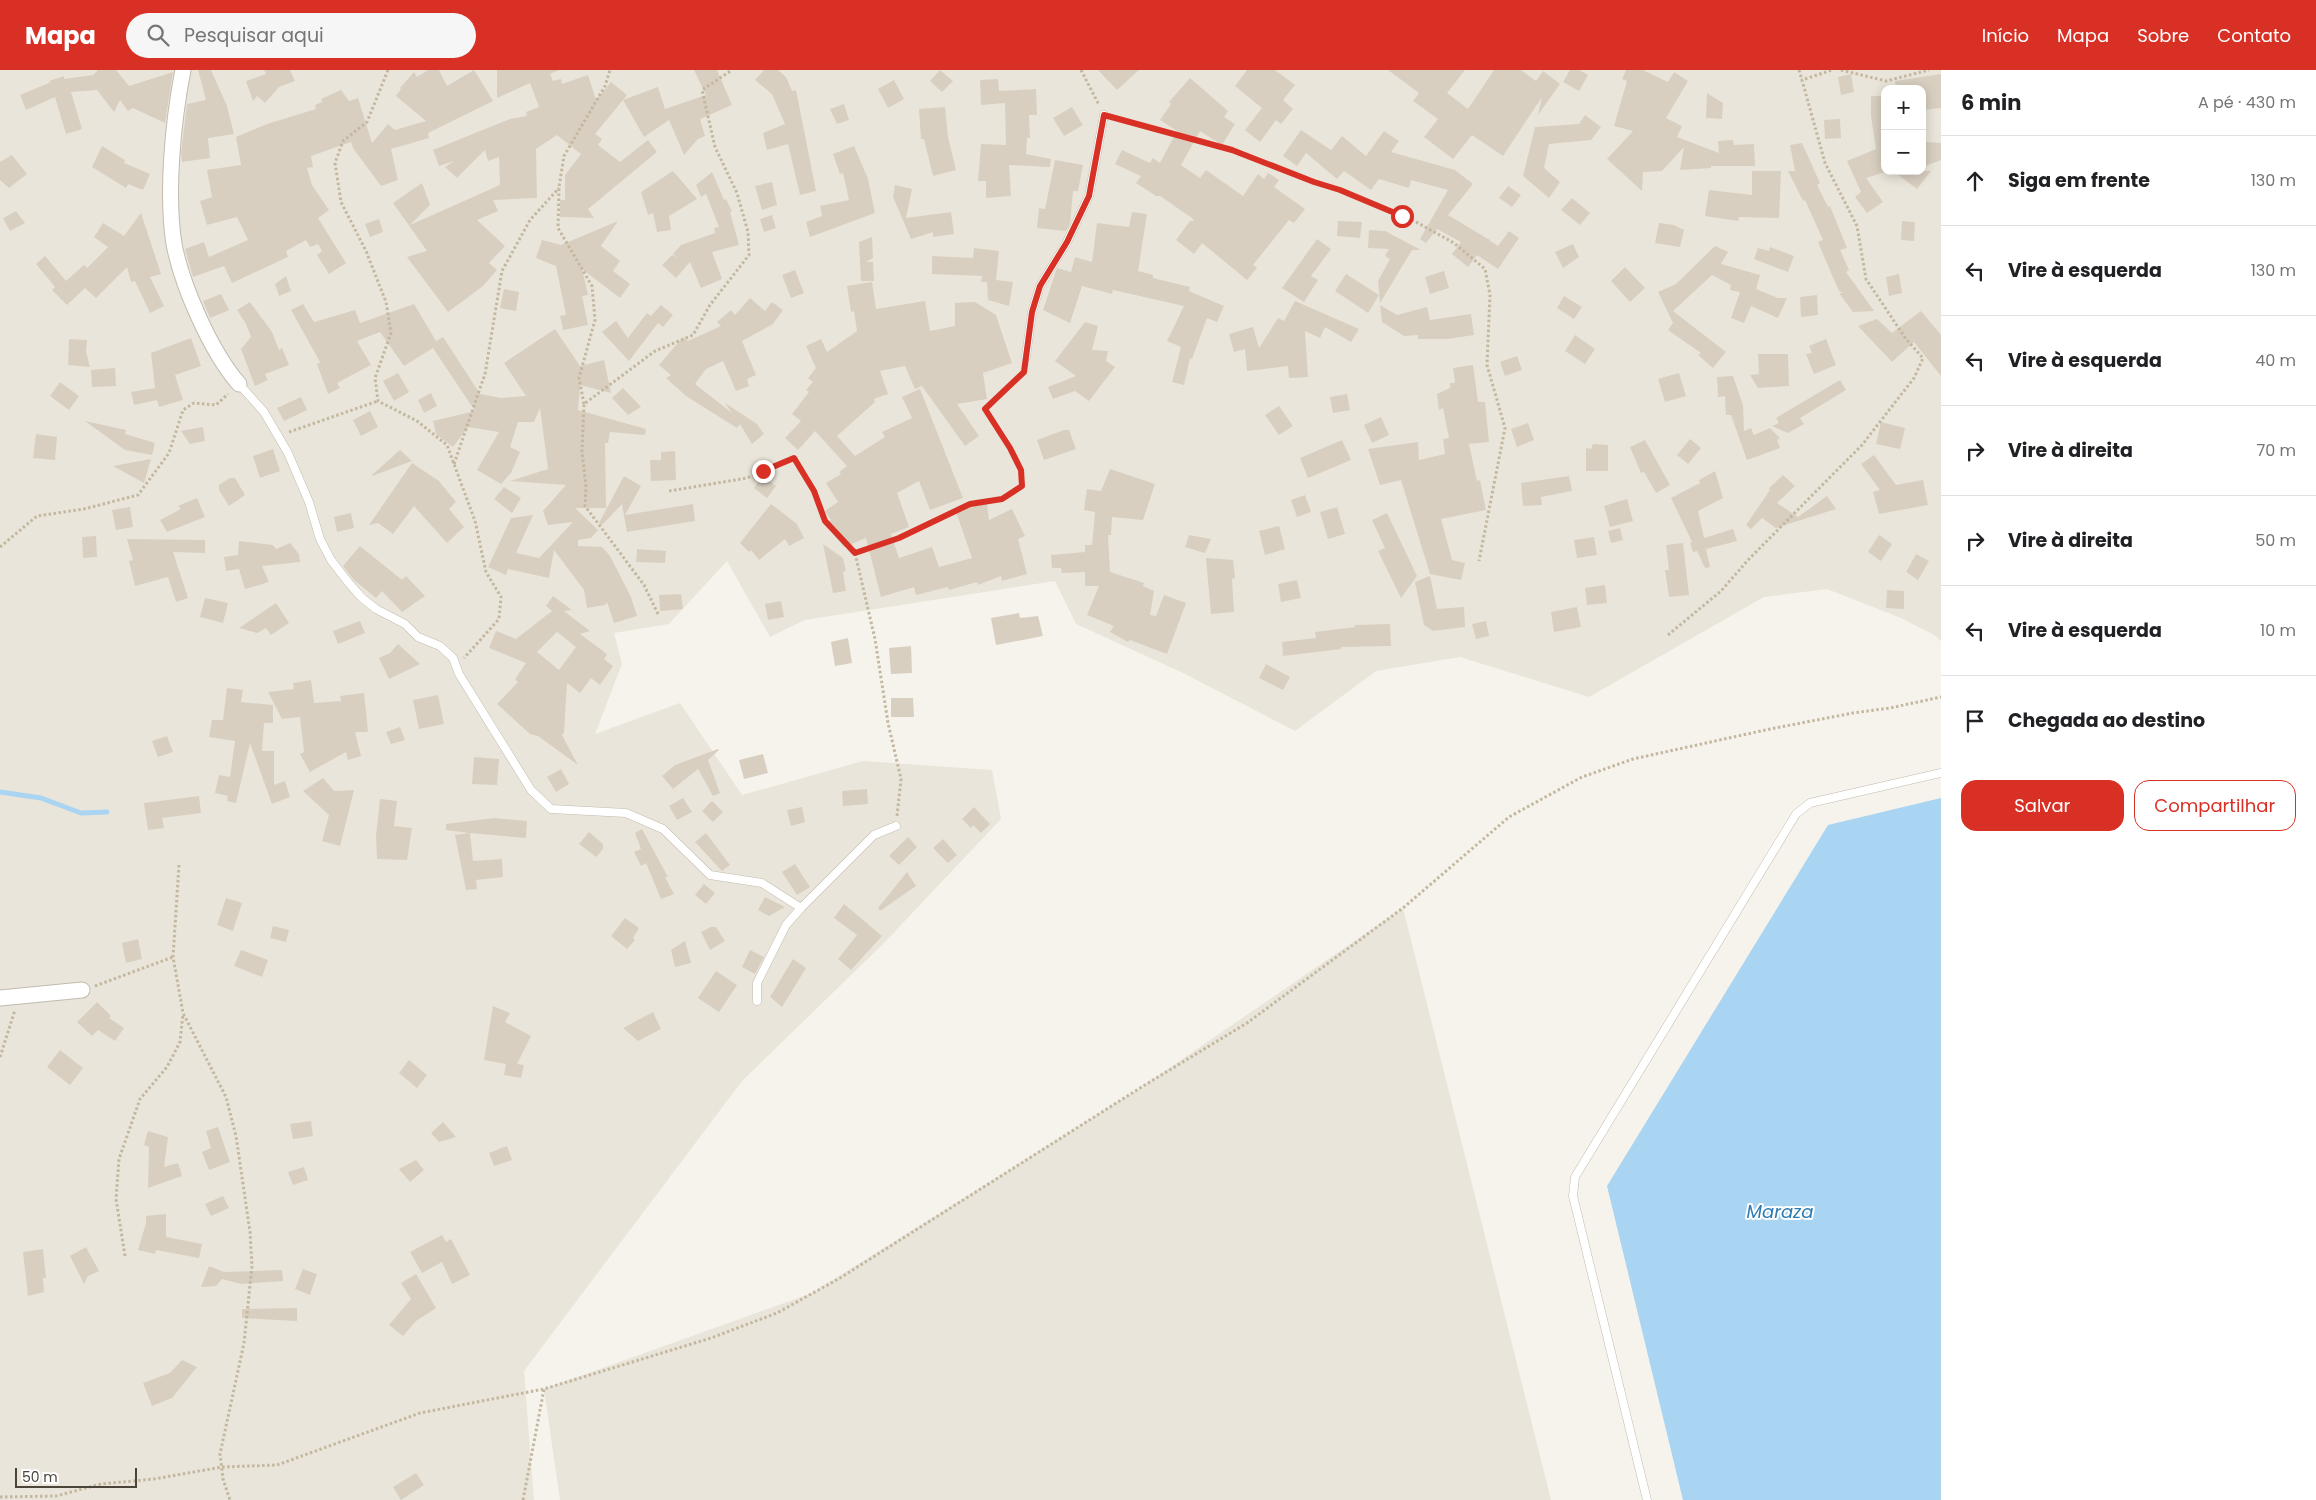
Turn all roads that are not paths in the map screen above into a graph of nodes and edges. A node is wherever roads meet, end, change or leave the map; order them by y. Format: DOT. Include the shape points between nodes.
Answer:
graph roads {
  1 [pos="183,70"];
  2 [pos="1104,115"];
  3 [pos="1026,357"];
  4 [pos="239,384"];
  5 [pos="1941,773"];
  6 [pos="896,826"];
  7 [pos="801,908"];
  8 [pos="82,990"];
  9 [pos="0,998"];
  10 [pos="757,1001"];
  11 [pos="1647,1500"];
  1 -- 4 [label="street" via="171,198 174,244 202,326 226,369"];
  2 -- 3 [label="lane" via="1089,196 1067,242 1040,286 1032,312"];
  4 -- 7 [label="lane" via="264,412 288,453 331,560 362,598 405,624 418,637 440,646 452,658 531,790 551,809 626,813 663,829 710,874 762,883"];
  5 -- 11 [label="lane" via="1810,803 1796,814 1575,1177 1572,1196"];
  6 -- 7 [label="lane" via="874,835"];
  7 -- 10 [label="lane" via="786,925 757,983"];
  8 -- 9 [label="street"];
}
